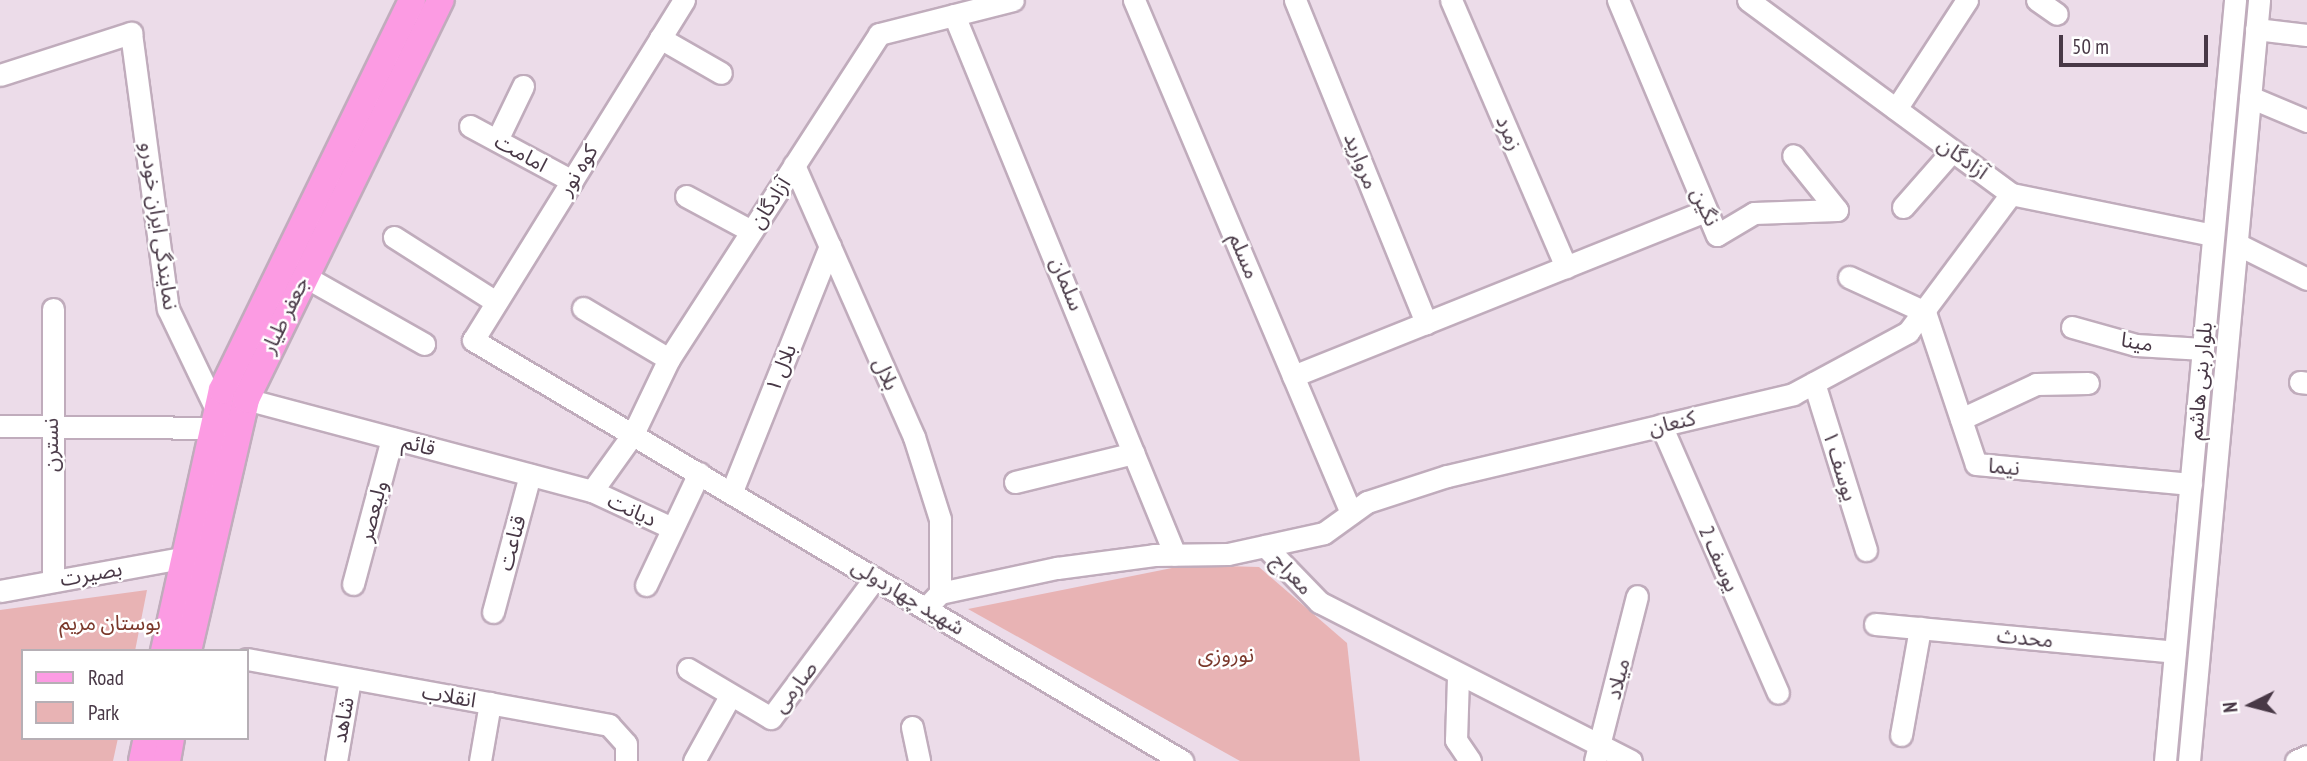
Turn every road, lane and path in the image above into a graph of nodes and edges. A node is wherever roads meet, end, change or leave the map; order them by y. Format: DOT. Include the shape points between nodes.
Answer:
graph roads {
  1 [pos="412,0"];
  2 [pos="441,0"];
  3 [pos="684,0"];
  4 [pos="1013,0"];
  5 [pos="1134,0"];
  6 [pos="1295,0"];
  7 [pos="1451,0"];
  8 [pos="1618,0"];
  9 [pos="1748,0"];
  10 [pos="1966,0"];
  11 [pos="2037,0"];
  12 [pos="2235,0"];
  13 [pos="2259,0"];
  14 [pos="2057,14"];
  15 [pos="954,15"];
  16 [pos="2256,29"];
  17 [pos="2307,36"];
  18 [pos="660,38"];
  19 [pos="721,73"];
  20 [pos="0,75"];
  21 [pos="523,86"];
  22 [pos="2250,97"];
  23 [pos="1896,109"];
  24 [pos="2307,121"];
  25 [pos="470,126"];
  26 [pos="497,140"];
  27 [pos="1952,151"];
  28 [pos="1793,155"];
  29 [pos="794,165"];
  30 [pos="572,181"];
  31 [pos="2011,194"];
  32 [pos="686,196"];
  33 [pos="1903,207"];
  34 [pos="1706,211"];
  35 [pos="751,231"];
  36 [pos="2213,235"];
  37 [pos="394,237"];
  38 [pos="2236,244"];
  39 [pos="830,246"];
  40 [pos="1566,267"];
  41 [pos="304,276"];
  42 [pos="1849,277"];
  43 [pos="2307,279"];
  44 [pos="496,302"];
  45 [pos="583,308"];
  46 [pos="53,309"];
  47 [pos="1925,312"];
  48 [pos="1426,323"];
  49 [pos="2072,327"];
  50 [pos="473,340"];
  51 [pos="424,344"];
  52 [pos="2203,349"];
  53 [pos="670,359"];
  54 [pos="1293,376"];
  55 [pos="1814,383"];
  56 [pos="2088,383"];
  57 [pos="246,399"];
  58 [pos="213,419"];
  59 [pos="1961,419"];
  60 [pos="1661,425"];
  61 [pos="0,426"];
  62 [pos="51,426"];
  63 [pos="633,434"];
  64 [pos="392,438"];
  65 [pos="1134,453"];
  66 [pos="699,473"];
  67 [pos="530,475"];
  68 [pos="1015,482"];
  69 [pos="2191,484"];
  70 [pos="592,491"];
  71 [pos="732,491"];
  72 [pos="1351,513"];
  73 [pos="672,528"];
  74 [pos="1265,546"];
  75 [pos="1866,550"];
  76 [pos="1175,555"];
  77 [pos="182,558"];
  78 [pos="875,578"];
  79 [pos="53,581"];
  80 [pos="353,584"];
  81 [pos="646,585"];
  82 [pos="0,591"];
  83 [pos="1637,596"];
  84 [pos="933,600"];
  85 [pos="493,612"];
  86 [pos="1875,624"];
  87 [pos="1920,628"];
  88 [pos="185,649"];
  89 [pos="185,649"];
  90 [pos="2175,652"];
  91 [pos="248,659"];
  92 [pos="688,669"];
  93 [pos="1458,677"];
  94 [pos="350,679"];
  95 [pos="1778,693"];
  96 [pos="730,696"];
  97 [pos="490,703"];
  98 [pos="912,727"];
  99 [pos="1902,735"];
  100 [pos="147,740"];
  101 [pos="171,740"];
  102 [pos="1598,753"];
  103 [pos="2307,756"];
  104 [pos="142,761"];
  105 [pos="167,761"];
  106 [pos="336,761"];
  107 [pos="480,761"];
  108 [pos="626,761"];
  109 [pos="694,761"];
  110 [pos="919,761"];
  111 [pos="1182,761"];
  112 [pos="1470,761"];
  113 [pos="1631,761"];
  114 [pos="2165,761"];
  115 [pos="2189,761"];
  116 [pos="2296,761"];
  1 -- 58 [label="main road, جعفر طیار"];
  2 -- 41 [label="main road, جعفر طیار"];
  3 -- 18 [label="street, کوه نور"];
  4 -- 15 [label="street, آزادگان"];
  5 -- 54 [label="street, مسلم"];
  6 -- 48 [label="street, مروارید"];
  7 -- 40 [label="street, زمرد"];
  8 -- 34 [label="street, نگین"];
  9 -- 23 [label="street, آزادگان"];
  10 -- 23 [label="street"];
  11 -- 14 [label="street"];
  12 -- 36 [label="street, بلوار بنی هاشم"];
  13 -- 16 [label="street, بلوار بنی هاشم"];
  15 -- 29 [label="street, آزادگان" via="879,34"];
  15 -- 65 [label="street, سلمان"];
  16 -- 17 [label="street"];
  16 -- 22 [label="street, بلوار بنی هاشم"];
  18 -- 19 [label="street"];
  18 -- 30 [label="street, کوه نور"];
  20 -- 58 [label="street, نمایندگی ایران خودرو" via="131,33 168,309"];
  21 -- 26 [label="street"];
  22 -- 24 [label="street"];
  22 -- 38 [label="street, بلوار بنی هاشم"];
  23 -- 27 [label="street, آزادگان"];
  25 -- 26 [label="street, امامت"];
  26 -- 30 [label="street, امامت"];
  27 -- 31 [label="street, آزادگان"];
  27 -- 33 [label="street"];
  28 -- 34 [label="street, نگین" via="1837,210 1754,213 1717,235"];
  29 -- 35 [label="street, آزادگان"];
  29 -- 39 [label="street, بلال"];
  30 -- 44 [label="street, کوه نور"];
  31 -- 36 [label="street, آزادگان"];
  31 -- 47 [label="street, کنعان"];
  32 -- 35 [label="street"];
  34 -- 40 [label="street"];
  35 -- 53 [label="street, آزادگان"];
  36 -- 52 [label="street, بلوار بنی هاشم"];
  37 -- 44 [label="street"];
  38 -- 43 [label="street"];
  38 -- 115 [label="street, بلوار بنی هاشم"];
  39 -- 71 [label="street, بلال ۱"];
  39 -- 84 [label="street, بلال" via="914,437 936,507"];
  40 -- 48 [label="street"];
  41 -- 51 [label="street"];
  41 -- 57 [label="main road, جعفر طیار"];
  42 -- 47 [label="street"];
  44 -- 50 [label="street, کوه نور"];
  45 -- 53 [label="street"];
  46 -- 62 [label="street, نسترن"];
  47 -- 55 [label="street, کنعان" via="1908,332"];
  47 -- 59 [label="street, نیما"];
  48 -- 54 [label="street"];
  49 -- 52 [label="street, مینا" via="2136,345"];
  50 -- 63 [label="street, شهید چهاردولی"];
  52 -- 69 [label="street, بلوار بنی هاشم"];
  53 -- 63 [label="street, آزادگان"];
  54 -- 72 [label="street, مسلم"];
  55 -- 60 [label="street, کنعان" via="1793,394"];
  55 -- 75 [label="street, یوسف ۱"];
  56 -- 59 [label="street" via="2036,384"];
  57 -- 64 [label="street, قائم"];
  57 -- 88 [label="main road, جعفر طیار"];
  58 -- 62 [label="street"];
  58 -- 77 [label="main road, جعفر طیار"];
  59 -- 69 [label="street, نیما" via="1976,464"];
  60 -- 72 [label="street, کنعان" via="1447,476 1367,502"];
  60 -- 95 [label="street, یوسف 2"];
  61 -- 62 [label="street"];
  62 -- 79 [label="street, نسترن"];
  63 -- 66 [label="street, شهید چهاردولی"];
  63 -- 70 [label="street, آزادگان"];
  64 -- 67 [label="street, قائم"];
  64 -- 80 [label="street, ولیعصر"];
  65 -- 68 [label="street"];
  65 -- 76 [label="street, سلمان"];
  66 -- 71 [label="street, شهید چهاردولی"];
  66 -- 73 [label="street, دیانت"];
  67 -- 70 [label="street, قائم"];
  67 -- 85 [label="street, قناعت"];
  69 -- 90 [label="street, بلوار بنی هاشم"];
  70 -- 73 [label="street, دیانت"];
  71 -- 78 [label="street, شهید چهاردولی"];
  72 -- 74 [label="street, کنعان" via="1324,533"];
  73 -- 81 [label="street, دیانت"];
  74 -- 76 [label="street, معراج"];
  74 -- 93 [label="street, معراج" via="1319,602"];
  76 -- 84 [label="street, معراج" via="1057,568"];
  77 -- 79 [label="street, بصیرت"];
  77 -- 89 [label="main road, جعفر طیار"];
  78 -- 84 [label="street, شهید چهاردولی"];
  78 -- 96 [label="street, صارمی" via="778,713 764,718"];
  79 -- 82 [label="street, بصیرت"];
  83 -- 102 [label="street, میلاد"];
  84 -- 111 [label="street, شهید چهاردولی"];
  86 -- 87 [label="street, محدث"];
  87 -- 90 [label="street, محدث"];
  87 -- 99 [label="street"];
  90 -- 114 [label="street, بلوار بنی هاشم"];
  91 -- 94 [label="street, انقلاب"];
  92 -- 96 [label="street, صارمی"];
  93 -- 102 [label="street, معراج"];
  93 -- 112 [label="street" via="1456,740"];
  94 -- 97 [label="street, انقلاب"];
  94 -- 106 [label="street, شاهد"];
  96 -- 109 [label="street"];
  97 -- 107 [label="street"];
  97 -- 108 [label="street, انقلاب" via="609,725 626,744"];
  98 -- 110 [label="street"];
  100 -- 104 [label="main road"];
  101 -- 105 [label="main road"];
  102 -- 113 [label="street, معراج"];
  103 -- 116 [label="street"];
}
